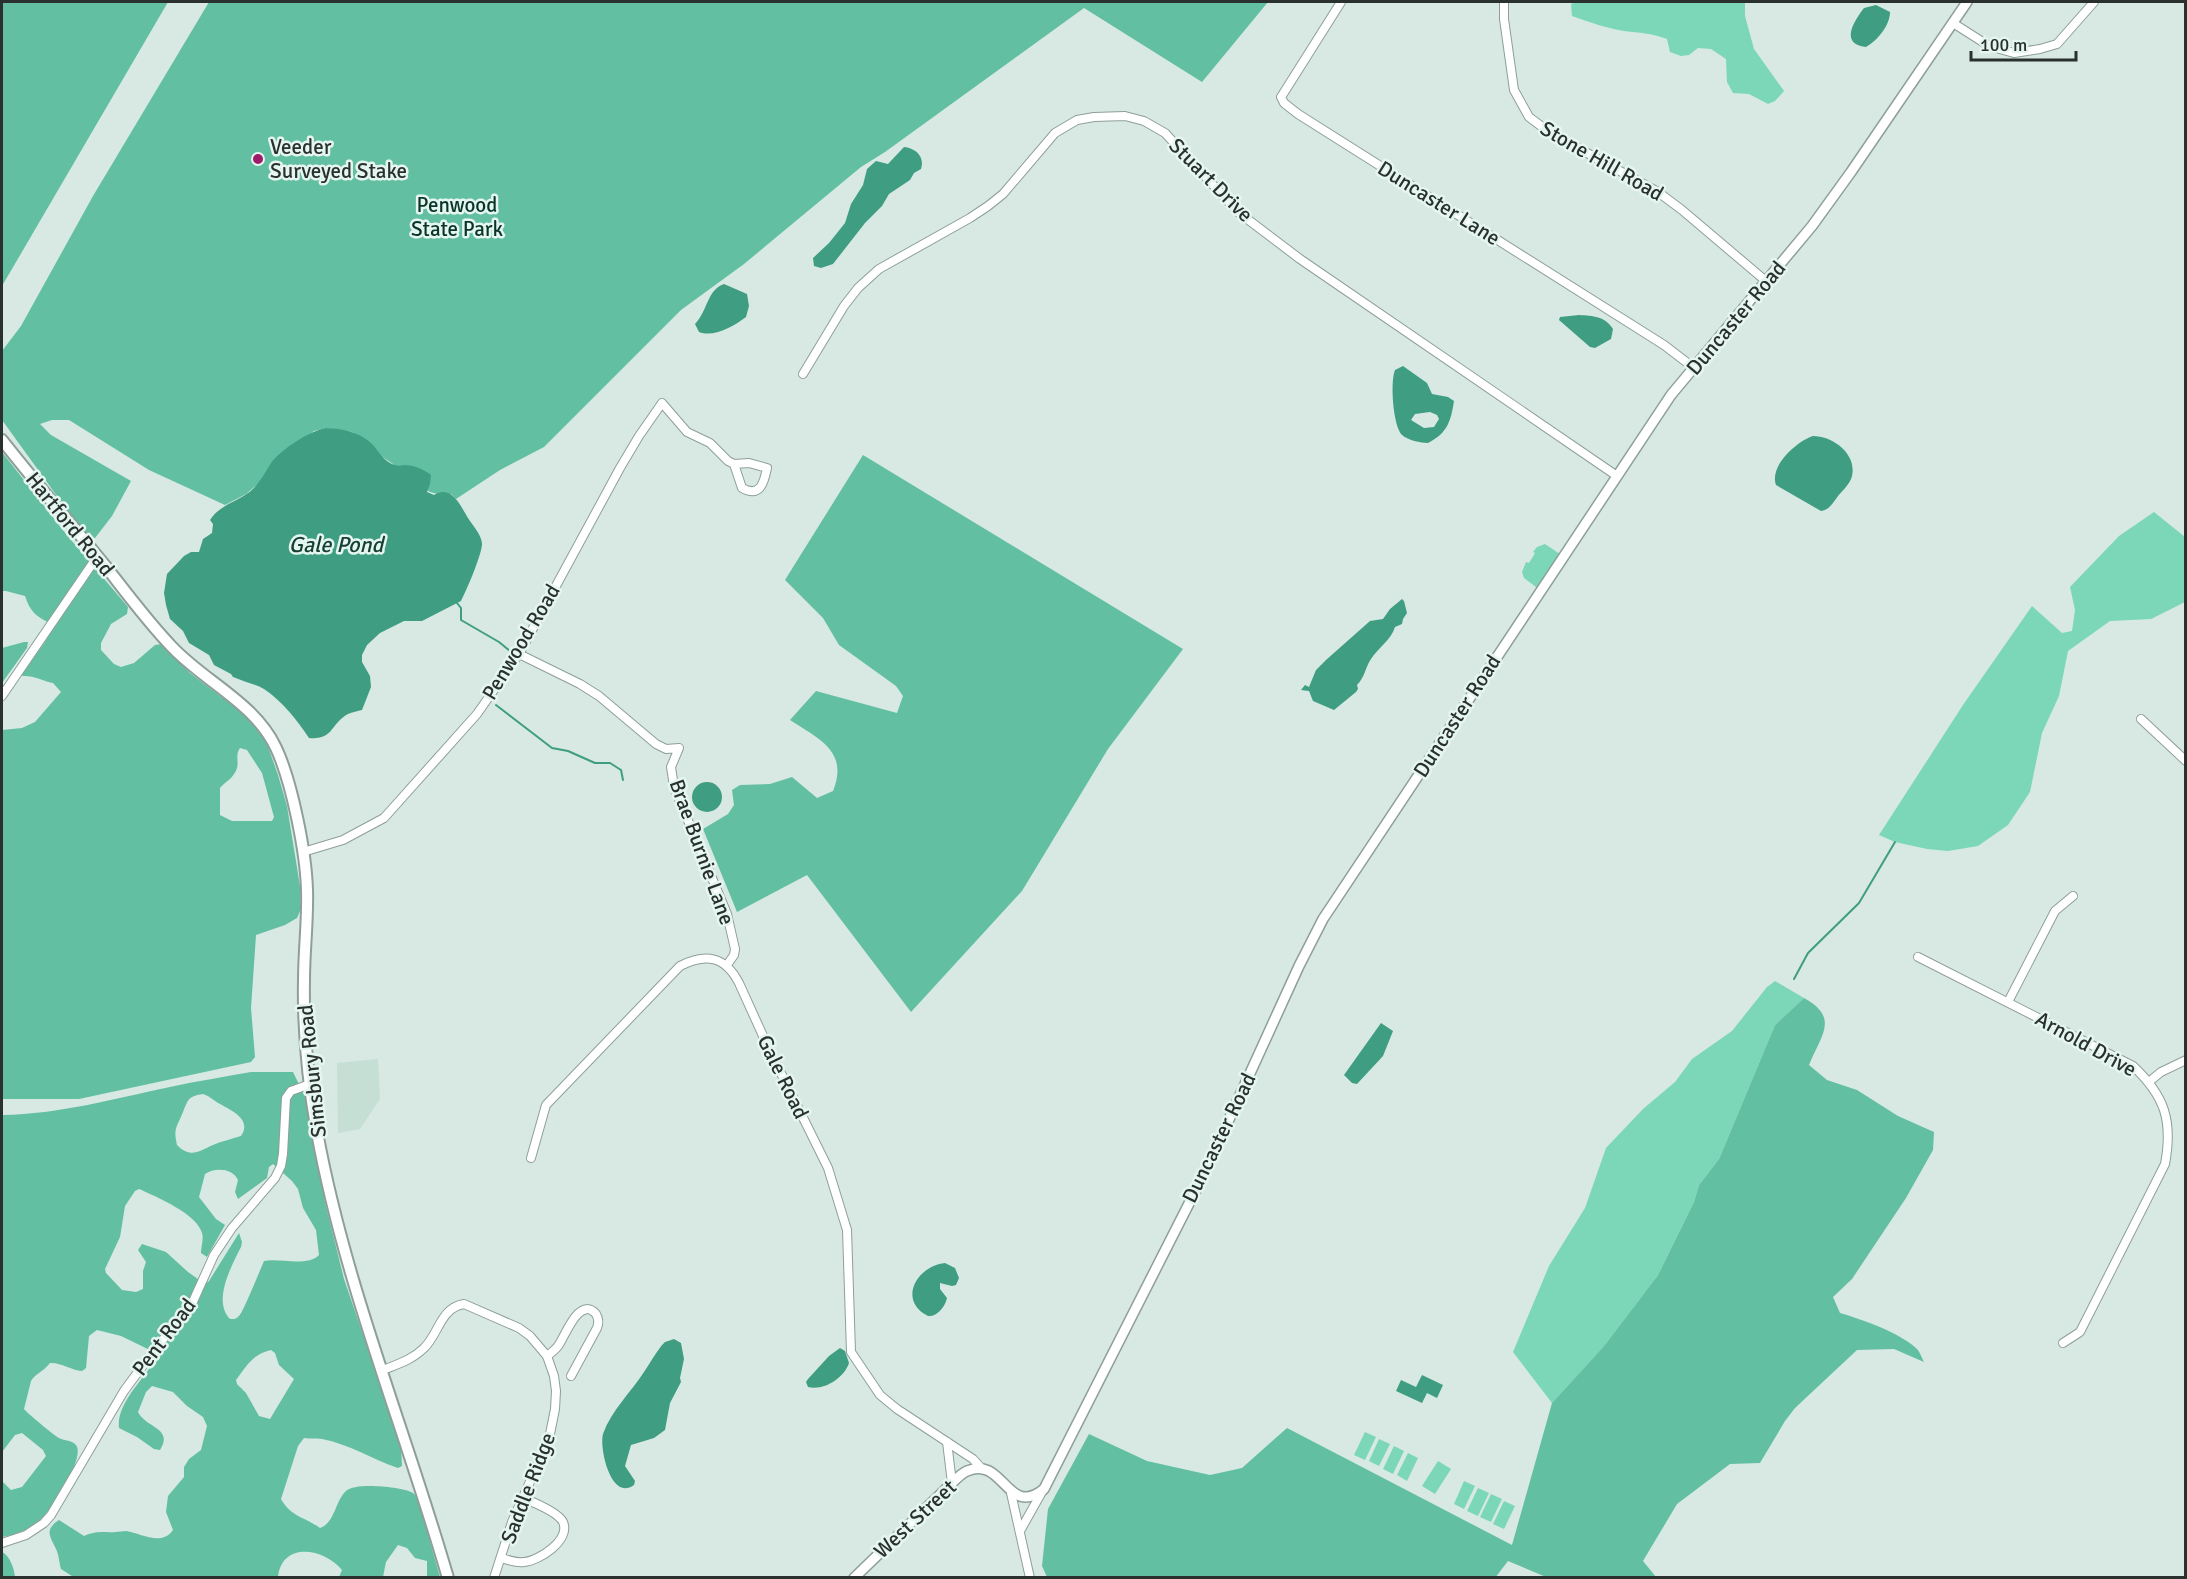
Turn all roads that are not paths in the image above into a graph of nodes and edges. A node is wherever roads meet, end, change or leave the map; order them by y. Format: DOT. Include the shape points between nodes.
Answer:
graph roads {
  1 [pos="1341,2"];
  2 [pos="1504,2"];
  3 [pos="1967,2"];
  4 [pos="2094,2"];
  5 [pos="1953,23"];
  6 [pos="1767,282"];
  7 [pos="1694,368"];
  8 [pos="803,374"];
  9 [pos="2,440"];
  10 [pos="734,464"];
  11 [pos="1617,476"];
  12 [pos="97,557"];
  13 [pos="137,607"];
  14 [pos="519,654"];
  15 [pos="2,696"];
  16 [pos="2140,719"];
  17 [pos="2186,761"];
  18 [pos="303,852"];
  19 [pos="2073,896"];
  20 [pos="1918,957"];
  21 [pos="727,965"];
  22 [pos="2008,1002"];
  23 [pos="2186,1060"];
  24 [pos="2150,1082"];
  25 [pos="310,1084"];
  26 [pos="531,1158"];
  27 [pos="2063,1342"];
  28 [pos="547,1356"];
  29 [pos="382,1370"];
  30 [pos="571,1376"];
  31 [pos="947,1442"];
  32 [pos="982,1469"];
  33 [pos="952,1483"];
  34 [pos="1044,1489"];
  35 [pos="1011,1493"];
  36 [pos="522,1498"];
  37 [pos="1020,1531"];
  38 [pos="2,1543"];
  39 [pos="501,1558"];
  40 [pos="448,1578"];
  41 [pos="494,1578"];
  42 [pos="854,1578"];
  43 [pos="1030,1578"];
  1 -- 7 [label="street, Duncaster Lane" via="1283,94 1284,103 1664,345"];
  2 -- 6 [label="street, Stone Hill Road" via="1514,90 1529,117 1658,192"];
  3 -- 5 [label="street, Duncaster Road"];
  4 -- 5 [label="street" via="2057,44 2014,53 1989,46"];
  5 -- 6 [label="street, Duncaster Road" via="1851,172"];
  6 -- 7 [label="street, Duncaster Road"];
  7 -- 11 [label="street, Duncaster Road" via="1671,395"];
  8 -- 11 [label="street, Stuart Drive" via="844,306 879,269 988,206 1055,133 1077,120 1125,116 1165,133 1238,212 1300,259"];
  9 -- 12 [label="main road, Hartford Road"];
  10 -- 10 [label="street" via="767,468 760,488 754,492 742,488"];
  10 -- 14 [label="street, Penwood Road" via="710,443 687,432 662,403 615,476"];
  11 -- 34 [label="street, Duncaster Road" via="1312,938 1205,1172"];
  12 -- 13 [label="main road, Hartford Road"];
  12 -- 15 [label="street"];
  13 -- 18 [label="main road, Simsbury Road" via="176,651 242,704 267,731 283,766"];
  14 -- 18 [label="street, Penwood Road" via="477,714 384,818 343,840"];
  14 -- 21 [label="street, Brae Burnie Lane" via="599,696 656,744 666,749 678,748 671,767 674,787 727,915 735,949"];
  16 -- 17 [label="street"];
  18 -- 25 [label="main road, Simsbury Road" via="307,892 304,1002"];
  19 -- 22 [label="street" via="2055,911"];
  20 -- 22 [label="street, Arnold Drive"];
  21 -- 26 [label="street" via="701,958 680,966 546,1105"];
  21 -- 31 [label="street, Gale Road" via="828,1168 848,1230 851,1352 880,1395"];
  22 -- 24 [label="street, Arnold Drive" via="2115,1055"];
  23 -- 24 [label="street"];
  24 -- 27 [label="street, Arnold Drive" via="2168,1120 2165,1164 2080,1332"];
  25 -- 29 [label="main road, Simsbury Road" via="336,1218"];
  25 -- 38 [label="street, Pent Road" via="291,1091 286,1098 283,1154 275,1178 214,1255 191,1306 124,1391 60,1502 35,1530"];
  28 -- 29 [label="street, Saddle Ridge" via="519,1328 464,1304 447,1313 427,1345 415,1356"];
  28 -- 30 [label="street" via="558,1347 579,1312 594,1313 597,1328"];
  28 -- 36 [label="street, Saddle Ridge" via="556,1391 554,1422"];
  29 -- 40 [label="main road, Simsbury Road"];
  31 -- 32 [label="street, Gale Road" via="973,1458"];
  31 -- 33 [label="street"];
  32 -- 33 [label="street, West Street" via="967,1471"];
  32 -- 35 [label="street" via="993,1473"];
  33 -- 42 [label="street, West Street"];
  34 -- 35 [label="street" via="1033,1496"];
  34 -- 37 [label="street, Duncaster Road"];
  35 -- 37 [label="street"];
  36 -- 39 [label="street, Saddle Ridge"];
  36 -- 39 [label="street" via="560,1518 564,1525 562,1534 549,1551 531,1561 519,1563"];
  37 -- 43 [label="street"];
  39 -- 41 [label="street, Saddle Ridge"];
}
